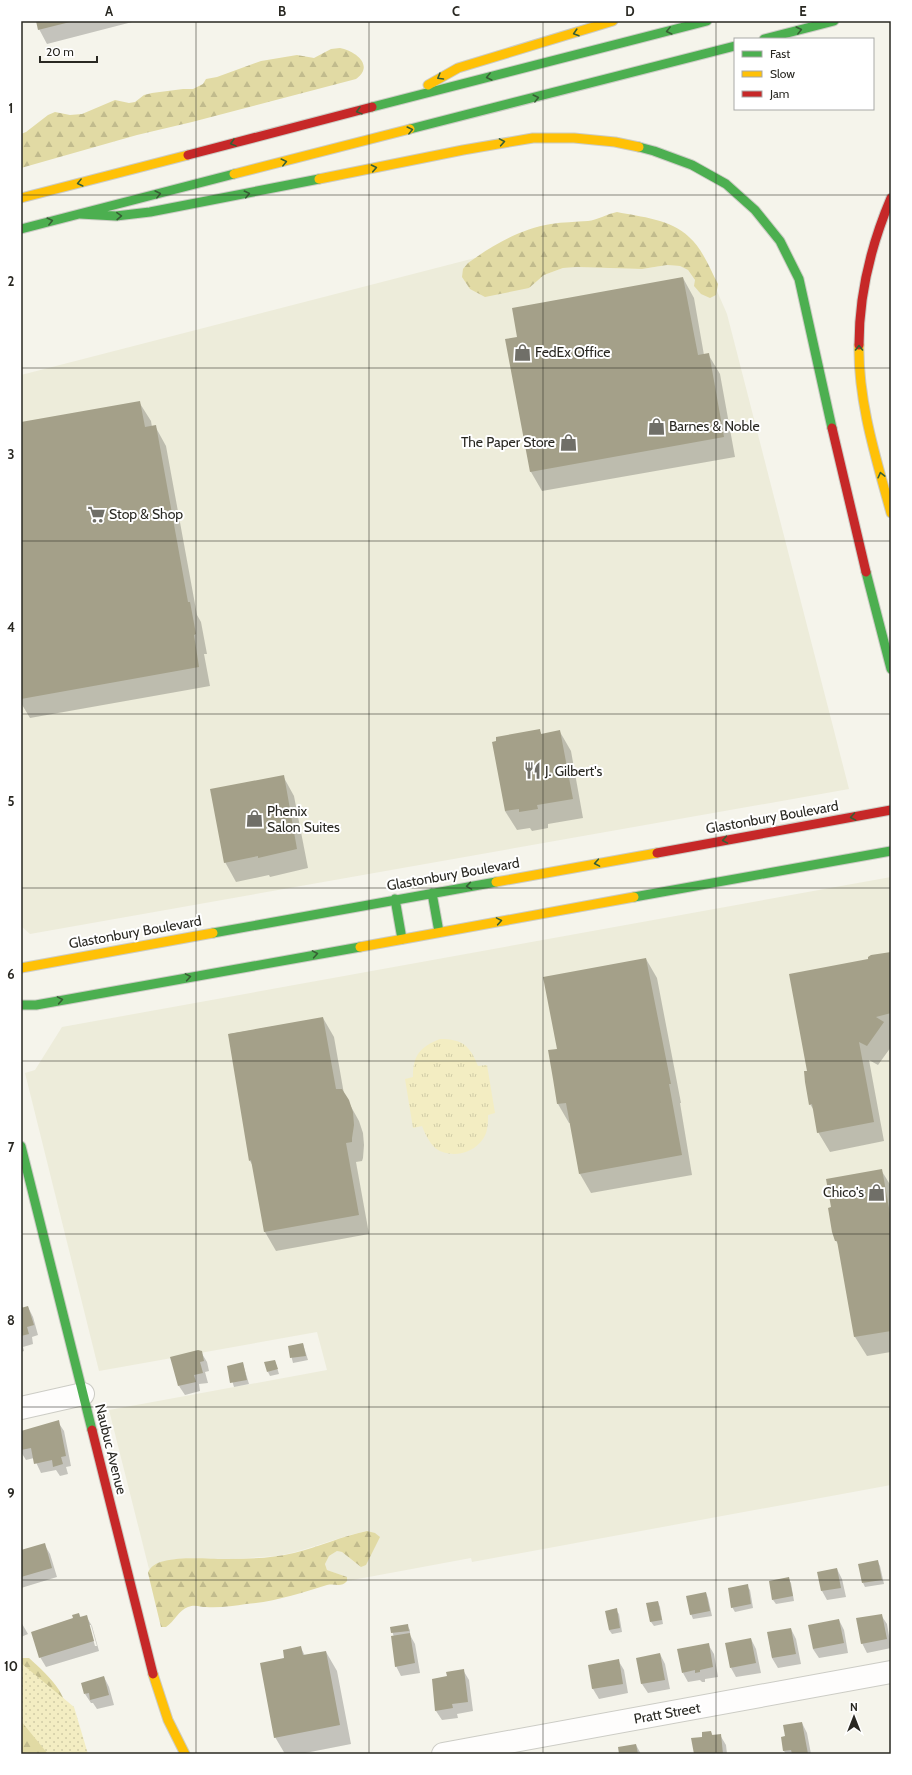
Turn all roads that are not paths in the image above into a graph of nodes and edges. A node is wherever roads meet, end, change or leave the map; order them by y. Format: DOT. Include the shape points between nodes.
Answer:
graph roads {
  1 [pos="613,21"];
  2 [pos="707,21"];
  3 [pos="834,21"];
  4 [pos="768,38"];
  5 [pos="734,46"];
  6 [pos="410,97"];
  7 [pos="21,198"];
  8 [pos="891,198"];
  9 [pos="80,214"];
  10 [pos="21,229"];
  11 [pos="891,513"];
  12 [pos="891,669"];
  13 [pos="891,810"];
  14 [pos="891,851"];
  15 [pos="432,893"];
  16 [pos="395,899"];
  17 [pos="439,932"];
  18 [pos="402,939"];
  19 [pos="21,968"];
  20 [pos="21,1005"];
  21 [pos="21,1146"];
  22 [pos="83,1394"];
  23 [pos="21,1408"];
  24 [pos="891,1672"];
  25 [pos="185,1754"];
  26 [pos="443,1754"];
  1 -- 6 [label="main road, one-way" via="458,68"];
  2 -- 6 [label="main road, one-way"];
  4 -- 3 [label="main road, one-way"];
  9 -- 5 [label="main road, one-way"];
  6 -- 7 [label="main road, one-way"];
  11 -- 8 [label="main road, one-way" via="863,398 859,344 868,269 878,231"];
  10 -- 9 [label="main road, one-way"];
  9 -- 12 [label="main road, one-way" via="116,216 150,212 532,138 582,139 638,148 686,162 715,176 744,198 768,223 787,252 798,279"];
  13 -- 15 [label="main road, Glastonbury Boulevard, one-way"];
  17 -- 14 [label="main road, one-way"];
  15 -- 16 [label="main road, Glastonbury Boulevard"];
  15 -- 17 [label="main road"];
  16 -- 18 [label="main road"];
  16 -- 19 [label="main road, Glastonbury Boulevard"];
  17 -- 18 [label="main road"];
  20 -- 18 [label="main road, one-way"];
  21 -- 22 [label="main road, Naubuc Avenue"];
  22 -- 23 [label="street"];
  22 -- 25 [label="main road, Naubuc Avenue" via="160,1700 174,1736"];
  24 -- 26 [label="street, Pratt Street"];
}
